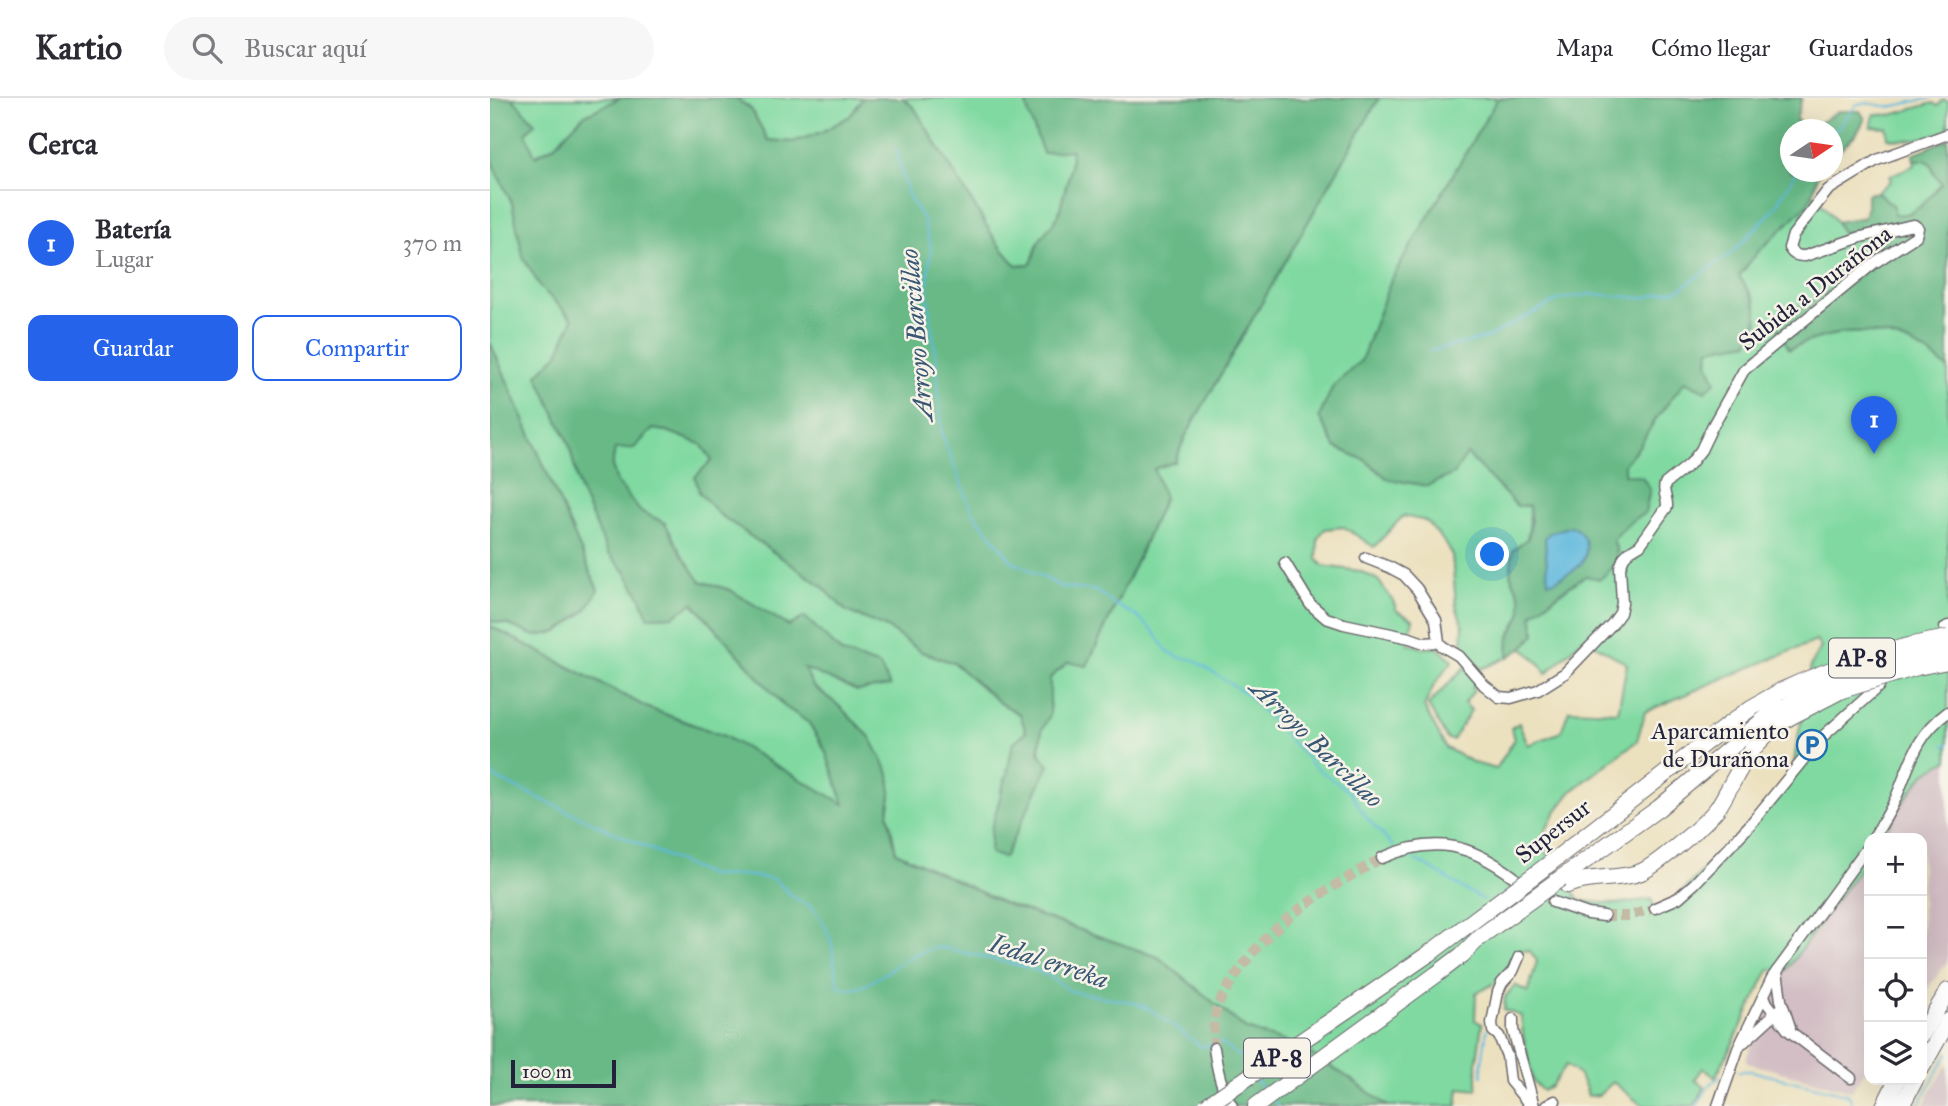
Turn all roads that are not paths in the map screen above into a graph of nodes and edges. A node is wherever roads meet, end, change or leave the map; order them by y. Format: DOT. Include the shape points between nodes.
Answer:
graph roads {
  1 [pos="1948,134"];
  2 [pos="1366,558"];
  3 [pos="1285,563"];
  4 [pos="1947,631"];
  5 [pos="1439,642"];
  6 [pos="1948,650"];
  7 [pos="1948,661"];
  8 [pos="1879,686"];
  9 [pos="1785,705"];
  10 [pos="1948,712"];
  11 [pos="1877,833"];
  12 [pos="1864,852"];
  13 [pos="1382,858"];
  14 [pos="1514,877"];
  15 [pos="1564,881"];
  16 [pos="1553,902"];
  17 [pos="1655,908"];
  18 [pos="1604,916"];
  19 [pos="1519,957"];
  20 [pos="1774,974"];
  21 [pos="1948,991"];
  22 [pos="1765,998"];
  23 [pos="1779,1007"];
  24 [pos="1751,1018"];
  25 [pos="1513,1019"];
  26 [pos="1948,1021"];
  27 [pos="1927,1026"];
  28 [pos="1754,1031"];
  29 [pos="1792,1034"];
  30 [pos="1214,1048"];
  31 [pos="1738,1049"];
  32 [pos="1927,1058"];
  33 [pos="1851,1079"];
  34 [pos="1894,1085"];
  35 [pos="1912,1085"];
  36 [pos="1206,1106"];
  37 [pos="1232,1106"];
  38 [pos="1256,1106"];
  39 [pos="1533,1106"];
  40 [pos="1718,1106"];
  41 [pos="1884,1106"];
  42 [pos="1901,1106"];
  1 -- 5 [label="street, Subida a Durañona" via="1877,160 1829,190 1812,209 1790,242 1789,248 1797,256 1908,226 1918,232 1744,370 1701,450 1663,488 1667,507 1640,545 1624,557 1620,613 1565,673 1538,690 1499,697"];
  2 -- 5 [label="street" via="1404,575 1417,589 1436,620"];
  3 -- 5 [label="street" via="1310,604 1326,618 1424,643"];
  4 -- 9 [label="highway, Supersur / AP-8, bridge" via="1824,672"];
  6 -- 9 [label="highway, Supersur / AP-8, bridge" via="1872,668"];
  7 -- 9 [label="highway, AP-8, bridge"];
  8 -- 17 [label="street" via="1820,739 1694,884 1678,898"];
  9 -- 15 [label="highway, Supersur / AP-8"];
  9 -- 15 [label="highway, AP-8" via="1717,810 1661,859 1628,876"];
  9 -- 36 [label="highway, Supersur / AP-8, bridge" via="1751,708 1430,953"];
  10 -- 11 [label="street" via="1918,743"];
  12 -- 20 [label="street"];
  13 -- 14 [label="street" via="1413,847 1448,845 1485,857"];
  15 -- 38 [label="highway, AP-8, bridge"];
  16 -- 18 [label="street"];
  19 -- 39 [label="street" via="1498,992 1492,1023 1507,1056 1510,1081"];
  20 -- 22 [label="street"];
  20 -- 23 [label="street"];
  20 -- 24 [label="street"];
  21 -- 27 [label="highway"];
  22 -- 23 [label="street"];
  22 -- 24 [label="street"];
  23 -- 28 [label="street"];
  23 -- 29 [label="street"];
  24 -- 31 [label="street"];
  25 -- 39 [label="street"];
  26 -- 32 [label="highway"];
  28 -- 29 [label="street" via="1770,1028"];
  28 -- 31 [label="street"];
  29 -- 33 [label="street"];
  30 -- 37 [label="street"];
  31 -- 40 [label="street"];
  34 -- 41 [label="highway"];
  35 -- 42 [label="highway"];
}
